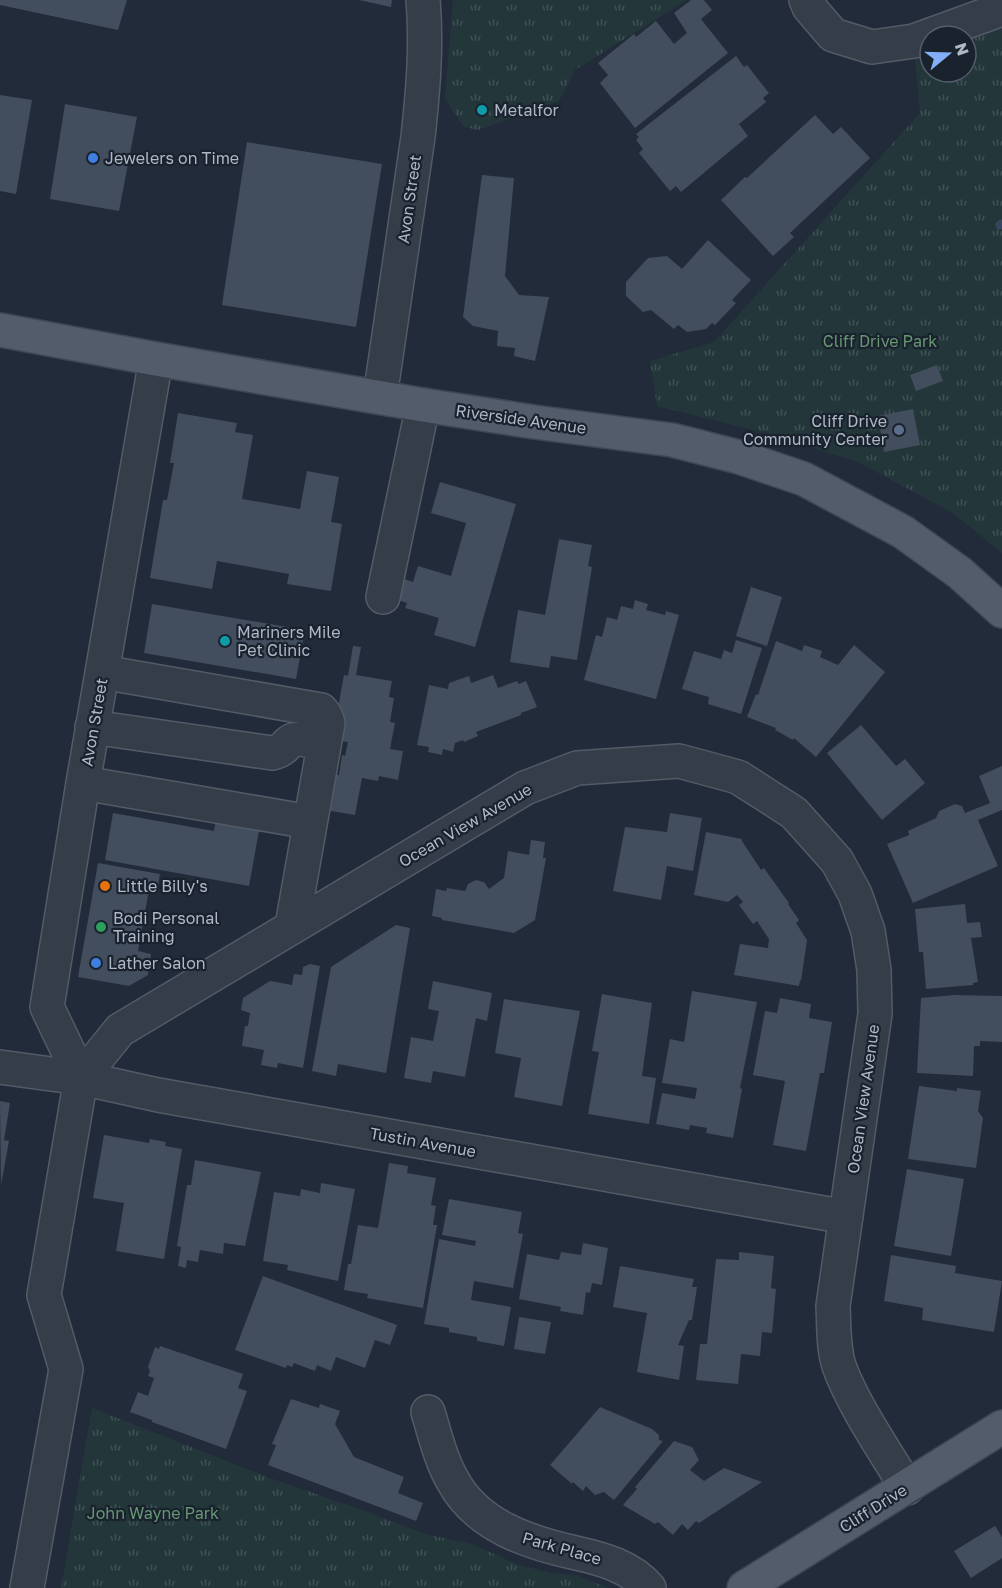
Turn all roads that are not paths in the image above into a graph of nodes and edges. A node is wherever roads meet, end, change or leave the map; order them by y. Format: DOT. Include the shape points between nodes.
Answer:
graph roads {
  1 [pos="423,0"];
  2 [pos="806,0"];
  3 [pos="1002,9"];
  4 [pos="0,330"];
  5 [pos="156,359"];
  6 [pos="380,397"];
  7 [pos="423,405"];
  8 [pos="383,597"];
  9 [pos="1002,611"];
  10 [pos="102,672"];
  11 [pos="92,727"];
  12 [pos="324,744"];
  13 [pos="83,783"];
  14 [pos="310,822"];
  15 [pos="292,926"];
  16 [pos="0,1067"];
  17 [pos="81,1078"];
  18 [pos="846,1217"];
  19 [pos="428,1412"];
  20 [pos="1002,1427"];
  21 [pos="907,1488"];
  22 [pos="27,1588"];
  23 [pos="649,1588"];
  24 [pos="744,1588"];
  1 -- 6 [label="street, Avon Street" via="422,103"];
  2 -- 3 [label="street" via="833,35 872,47 914,41"];
  4 -- 5 [label="main road, Riverside Avenue"];
  5 -- 6 [label="main road, Riverside Avenue"];
  5 -- 10 [label="street, Avon Street"];
  6 -- 7 [label="main road, Riverside Avenue"];
  7 -- 8 [label="street"];
  7 -- 9 [label="main road, Riverside Avenue" via="672,440 775,468 804,479 903,532 960,573"];
  10 -- 11 [label="street, Avon Street"];
  10 -- 12 [label="street" via="321,710 328,723"];
  11 -- 12 [label="street" via="272,753 282,751 296,739"];
  11 -- 13 [label="street, Avon Street"];
  12 -- 14 [label="street"];
  13 -- 14 [label="street"];
  13 -- 17 [label="street, Avon Street" via="47,1006"];
  14 -- 15 [label="street"];
  15 -- 17 [label="street, Ocean View Avenue" via="120,1030"];
  15 -- 18 [label="street, Ocean View Avenue" via="525,788 577,768 680,761 738,777 794,813 837,861 855,894 868,931 874,970 874,1014"];
  16 -- 17 [label="street, Tustin Avenue"];
  17 -- 18 [label="street, Tustin Avenue"];
  17 -- 22 [label="street" via="44,1295 66,1369"];
  18 -- 21 [label="street, Ocean View Avenue" via="833,1306 838,1364 849,1390"];
  19 -- 23 [label="street, Park Place" via="453,1482 490,1522 534,1542 616,1565 640,1578"];
  20 -- 21 [label="main road, Cliff Drive"];
  21 -- 24 [label="main road, Cliff Drive"];
}
